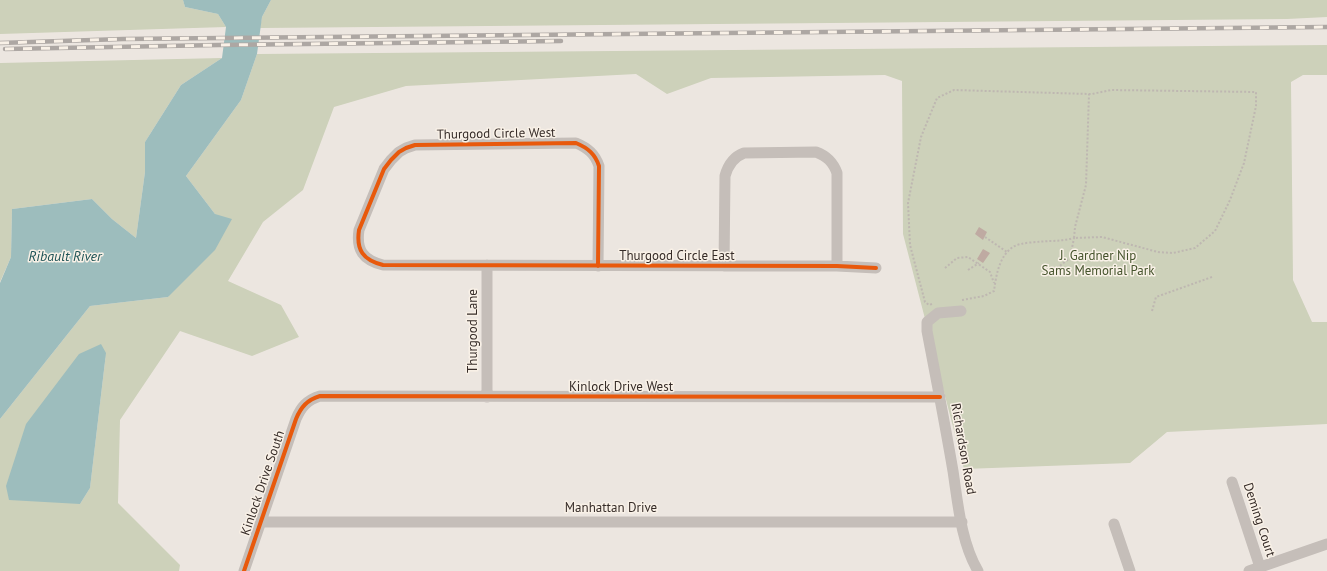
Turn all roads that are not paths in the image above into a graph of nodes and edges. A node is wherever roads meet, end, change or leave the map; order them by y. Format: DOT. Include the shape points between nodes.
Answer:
graph roads {
  1 [pos="362,252"];
  2 [pos="487,265"];
  3 [pos="598,266"];
  4 [pos="724,266"];
  5 [pos="837,266"];
  6 [pos="876,268"];
  7 [pos="959,306"];
  8 [pos="487,397"];
  9 [pos="940,397"];
  10 [pos="305,404"];
  11 [pos="1232,482"];
  12 [pos="261,522"];
  13 [pos="962,522"];
  14 [pos="1114,524"];
  15 [pos="1327,544"];
  16 [pos="1260,567"];
  17 [pos="244,571"];
  18 [pos="978,571"];
  19 [pos="1130,571"];
  20 [pos="1249,571"];
  1 -- 2 [label="street, Thurgood Circle East" via="367,259 383,265"];
  1 -- 3 [label="street, Thurgood Circle West" via="358,238 359,230 384,169 406,148 415,145 576,143 592,153 599,166"];
  2 -- 3 [label="street, Thurgood Circle East"];
  2 -- 8 [label="street, Thurgood Lane"];
  3 -- 4 [label="street, Thurgood Circle East"];
  4 -- 5 [label="street, Thurgood Circle East"];
  4 -- 5 [label="street" via="725,176 731,162 744,153 816,152 825,155 837,173"];
  5 -- 6 [label="street, Thurgood Circle East"];
  7 -- 9 [label="street, Richardson Road" via="938,312 927,322"];
  8 -- 9 [label="street, Kinlock Drive West"];
  8 -- 10 [label="street, Kinlock Drive West" via="320,396"];
  9 -- 13 [label="street, Richardson Road"];
  10 -- 12 [label="street, Kinlock Drive South" via="296,419"];
  11 -- 16 [label="street, Deming Court"];
  12 -- 13 [label="street, Manhattan Drive"];
  12 -- 17 [label="street, Kinlock Drive South"];
  13 -- 18 [label="street, Richardson Road" via="968,549"];
  14 -- 19 [label="street"];
  15 -- 16 [label="street"];
  16 -- 20 [label="street"];
}
